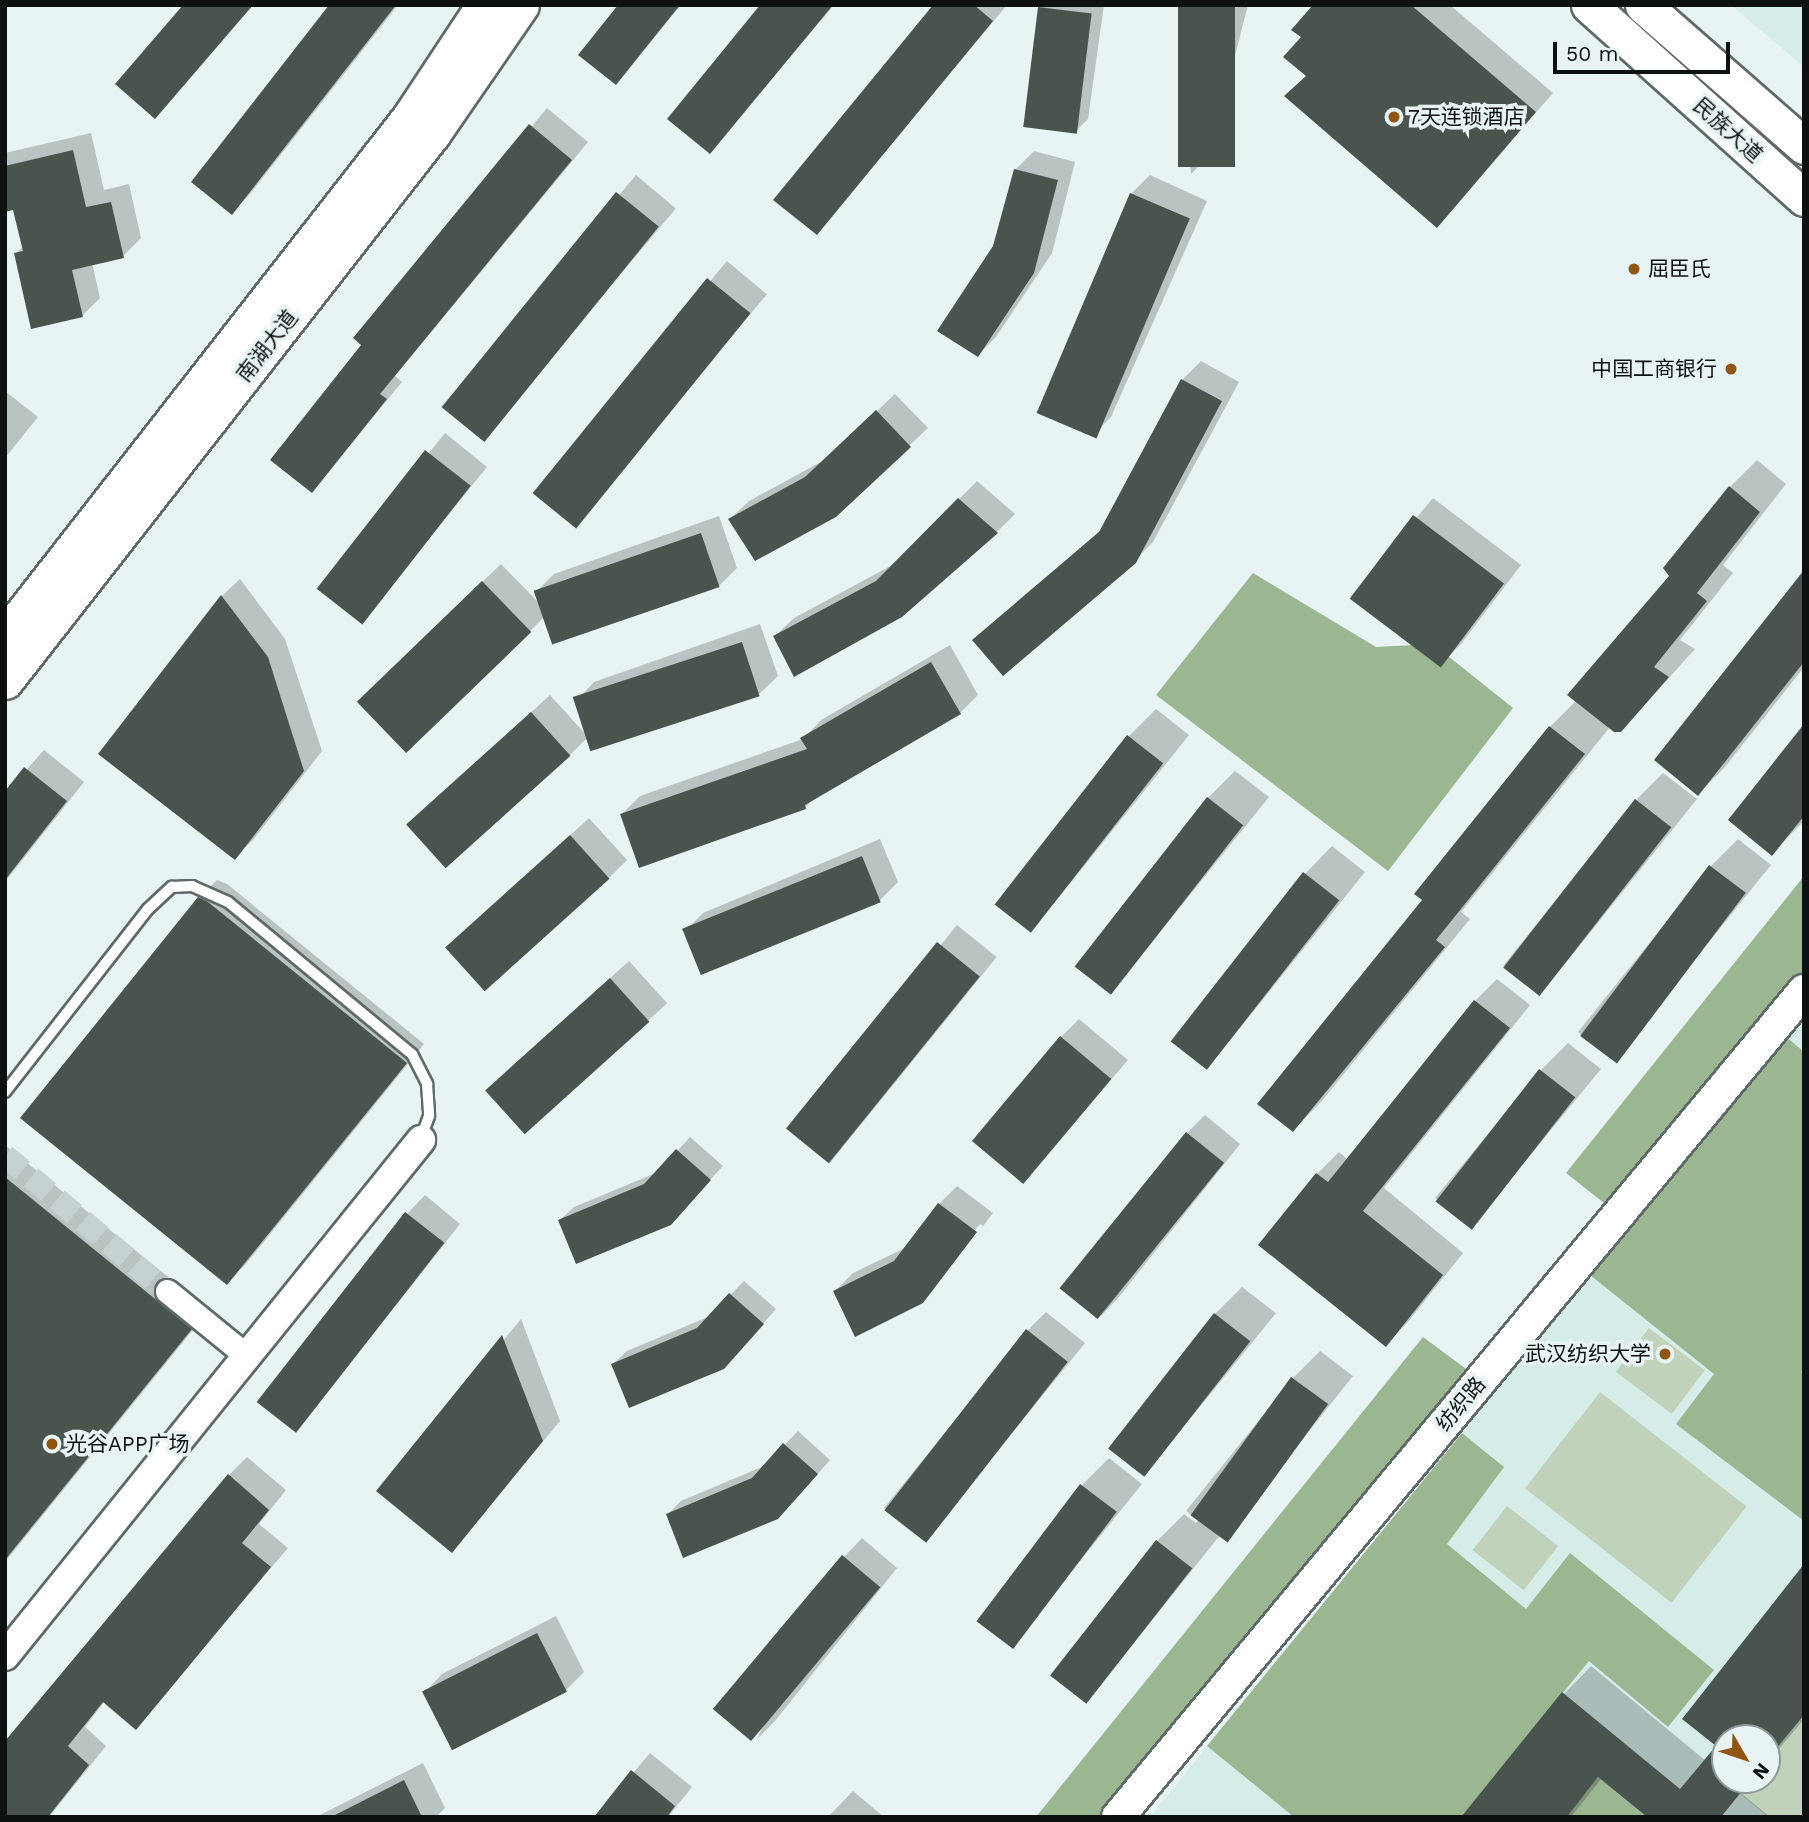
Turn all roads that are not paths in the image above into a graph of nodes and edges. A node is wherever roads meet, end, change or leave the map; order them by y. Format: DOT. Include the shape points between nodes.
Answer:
graph roads {
  1 [pos="484,5"];
  2 [pos="521,5"];
  3 [pos="1589,5"];
  4 [pos="1643,5"];
  5 [pos="1804,146"];
  6 [pos="1804,198"];
  7 [pos="5,636"];
  8 [pos="5,681"];
  9 [pos="1804,991"];
  10 [pos="5,1092"];
  11 [pos="421,1140"];
  12 [pos="167,1291"];
  13 [pos="247,1356"];
  14 [pos="5,1656"];
  15 [pos="1118,1817"];
  1 -- 7 [label="main road, 南湖大道" via="410,117"];
  2 -- 8 [label="main road, 南湖大道" via="433,133"];
  3 -- 6 [label="main road, 民族大道"];
  4 -- 5 [label="main road, 民族大道"];
  9 -- 15 [label="main road, 纺织路"];
  10 -- 11 [label="lane" via="148,909 172,887 192,886 228,902 412,1054 426,1084 429,1116"];
  11 -- 13 [label="street"];
  12 -- 13 [label="street"];
  13 -- 14 [label="street"];
}
